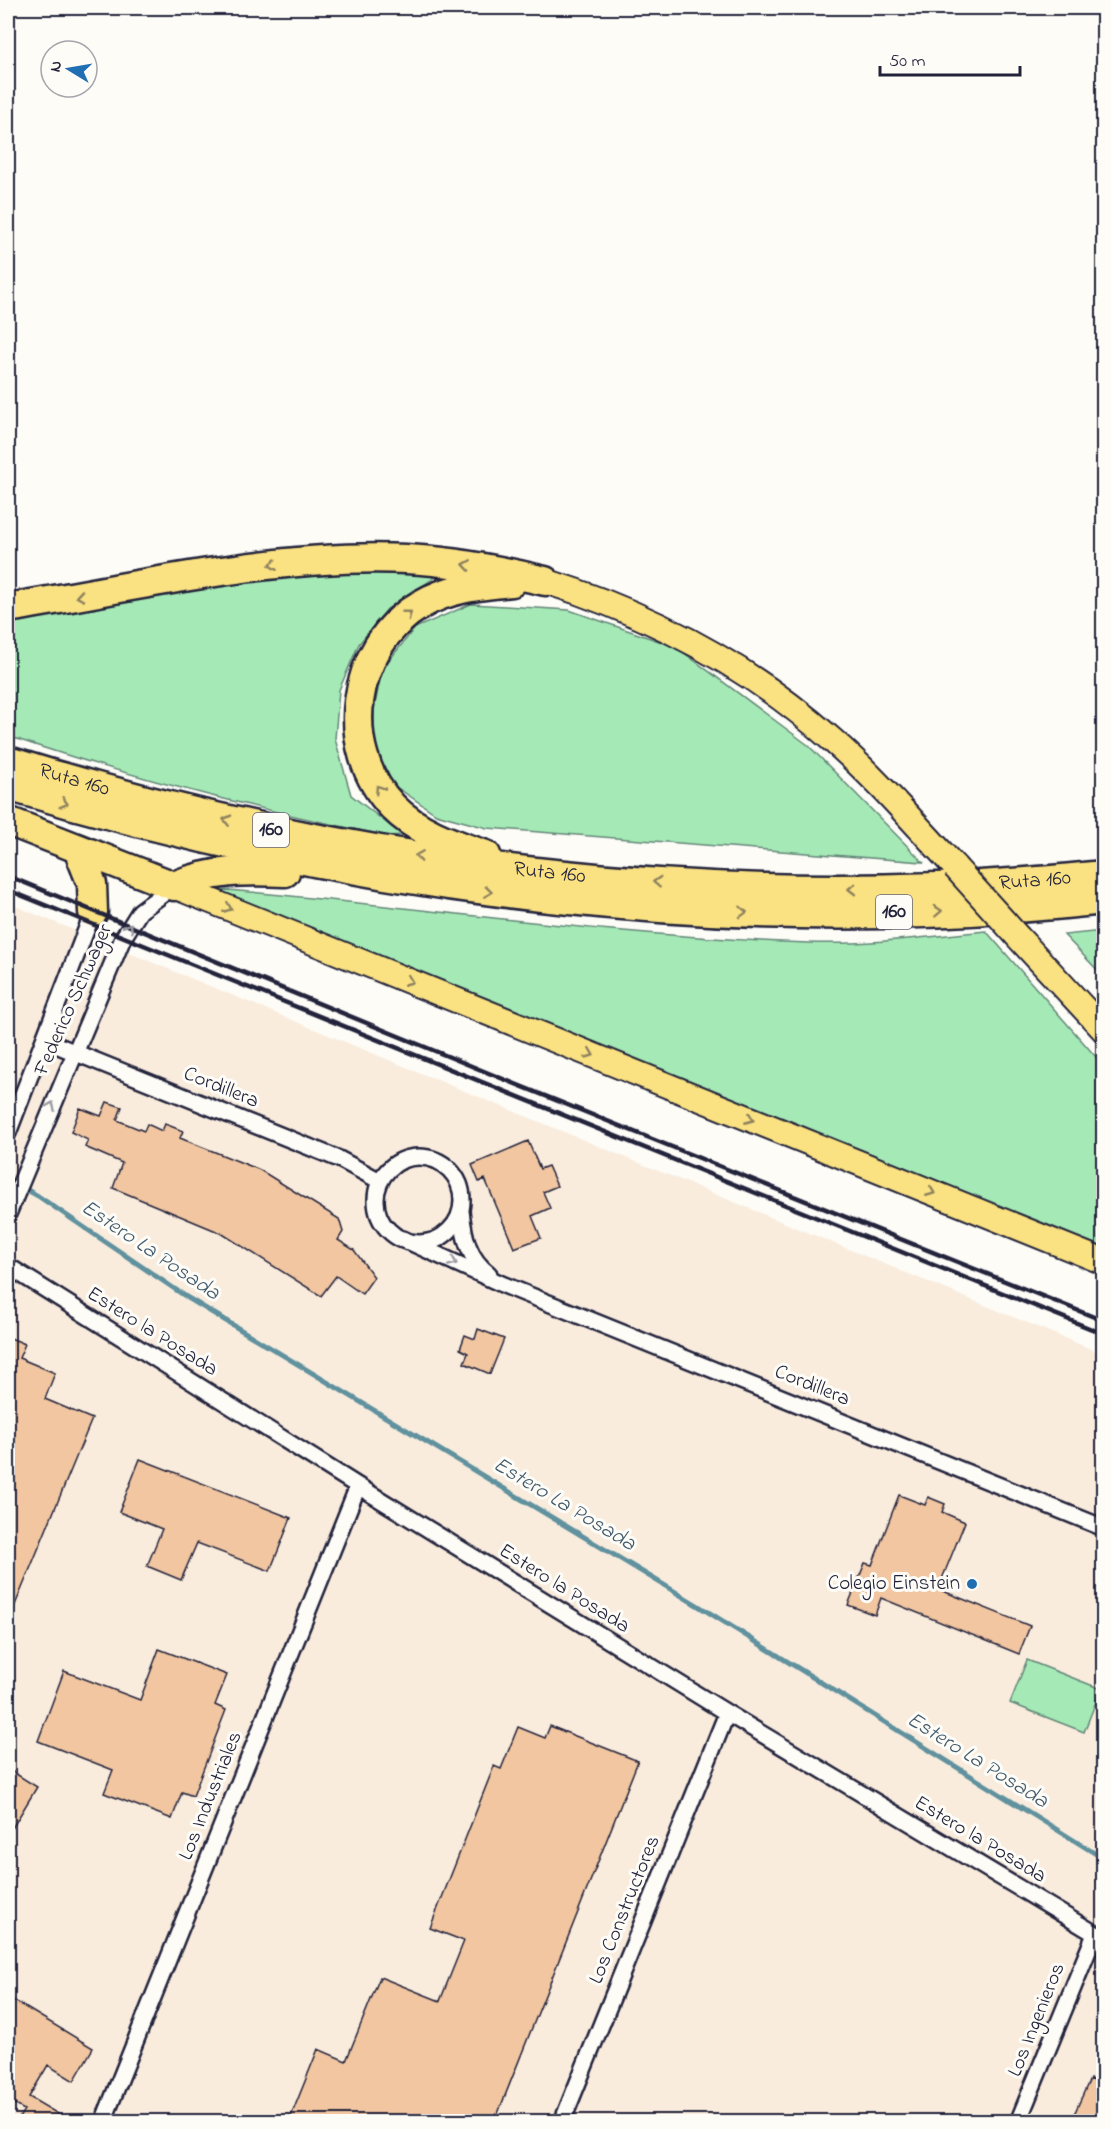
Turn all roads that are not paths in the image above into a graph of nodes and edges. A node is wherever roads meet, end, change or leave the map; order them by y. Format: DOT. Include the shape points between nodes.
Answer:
graph roads {
  1 [pos="545,581"];
  2 [pos="8,608"];
  3 [pos="8,761"];
  4 [pos="8,786"];
  5 [pos="8,821"];
  6 [pos="78,849"];
  7 [pos="539,872"];
  8 [pos="368,874"];
  9 [pos="1104,875"];
  10 [pos="174,886"];
  11 [pos="1104,900"];
  12 [pos="93,912"];
  13 [pos="1104,1030"];
  14 [pos="44,1040"];
  15 [pos="74,1051"];
  16 [pos="8,1133"];
  17 [pos="380,1181"];
  18 [pos="460,1210"];
  19 [pos="8,1212"];
  20 [pos="403,1239"];
  21 [pos="1104,1262"];
  22 [pos="8,1266"];
  23 [pos="504,1285"];
  24 [pos="358,1486"];
  25 [pos="1104,1528"];
  26 [pos="727,1713"];
  27 [pos="1099,1937"];
  28 [pos="103,2121"];
  29 [pos="562,2121"];
  30 [pos="1018,2121"];
  1 -- 2 [label="highway, one-way" via="438,561 329,560 251,567"];
  7 -- 1 [label="highway, one-way" via="476,852 408,820 385,798 370,773 358,724 361,689 372,657 405,616 436,597 467,587"];
  1 -- 13 [label="main road, bridge" via="660,626 714,654 776,695 859,764"];
  7 -- 3 [label="highway, Ruta 160 / 160, one-way" via="393,853 293,834 153,802"];
  4 -- 8 [label="highway, Ruta 160 / 160, one-way" via="212,842"];
  5 -- 6 [label="highway"];
  6 -- 10 [label="highway"];
  6 -- 12 [label="highway" via="92,884"];
  9 -- 7 [label="highway, Ruta 160 / 160, one-way" via="999,884 849,889 713,885"];
  8 -- 10 [label="highway" via="227,871"];
  8 -- 11 [label="highway, Ruta 160 / 160, one-way" via="542,898 763,912 921,912"];
  15 -- 10 [label="street, Federico Schwager, one-way" via="133,920 150,901"];
  10 -- 21 [label="main road, one-way"];
  12 -- 14 [label="street, Federico Schwager"];
  14 -- 15 [label="street, Cordillera"];
  14 -- 16 [label="street, Federico Schwager"];
  15 -- 17 [label="street, Cordillera" via="339,1159"];
  19 -- 15 [label="street, Federico Schwager, one-way"];
  17 -- 18 [label="street, Cordillera" via="400,1161 427,1157 451,1171 460,1190"];
  17 -- 20 [label="street, Cordillera" via="376,1194 379,1215 391,1232"];
  18 -- 20 [label="street" via="454,1224 431,1241 416,1243"];
  18 -- 23 [label="street, Cordillera" via="471,1255"];
  20 -- 23 [label="street, Cordillera, one-way"];
  22 -- 24 [label="street, Estero la Posada"];
  23 -- 25 [label="street, Cordillera"];
  24 -- 26 [label="street, Estero la Posada"];
  24 -- 28 [label="street, Los Industriales"];
  26 -- 27 [label="street, Estero la Posada"];
  26 -- 29 [label="street, Los Constructores"];
  27 -- 30 [label="street, Los Ingenieros"];
}
